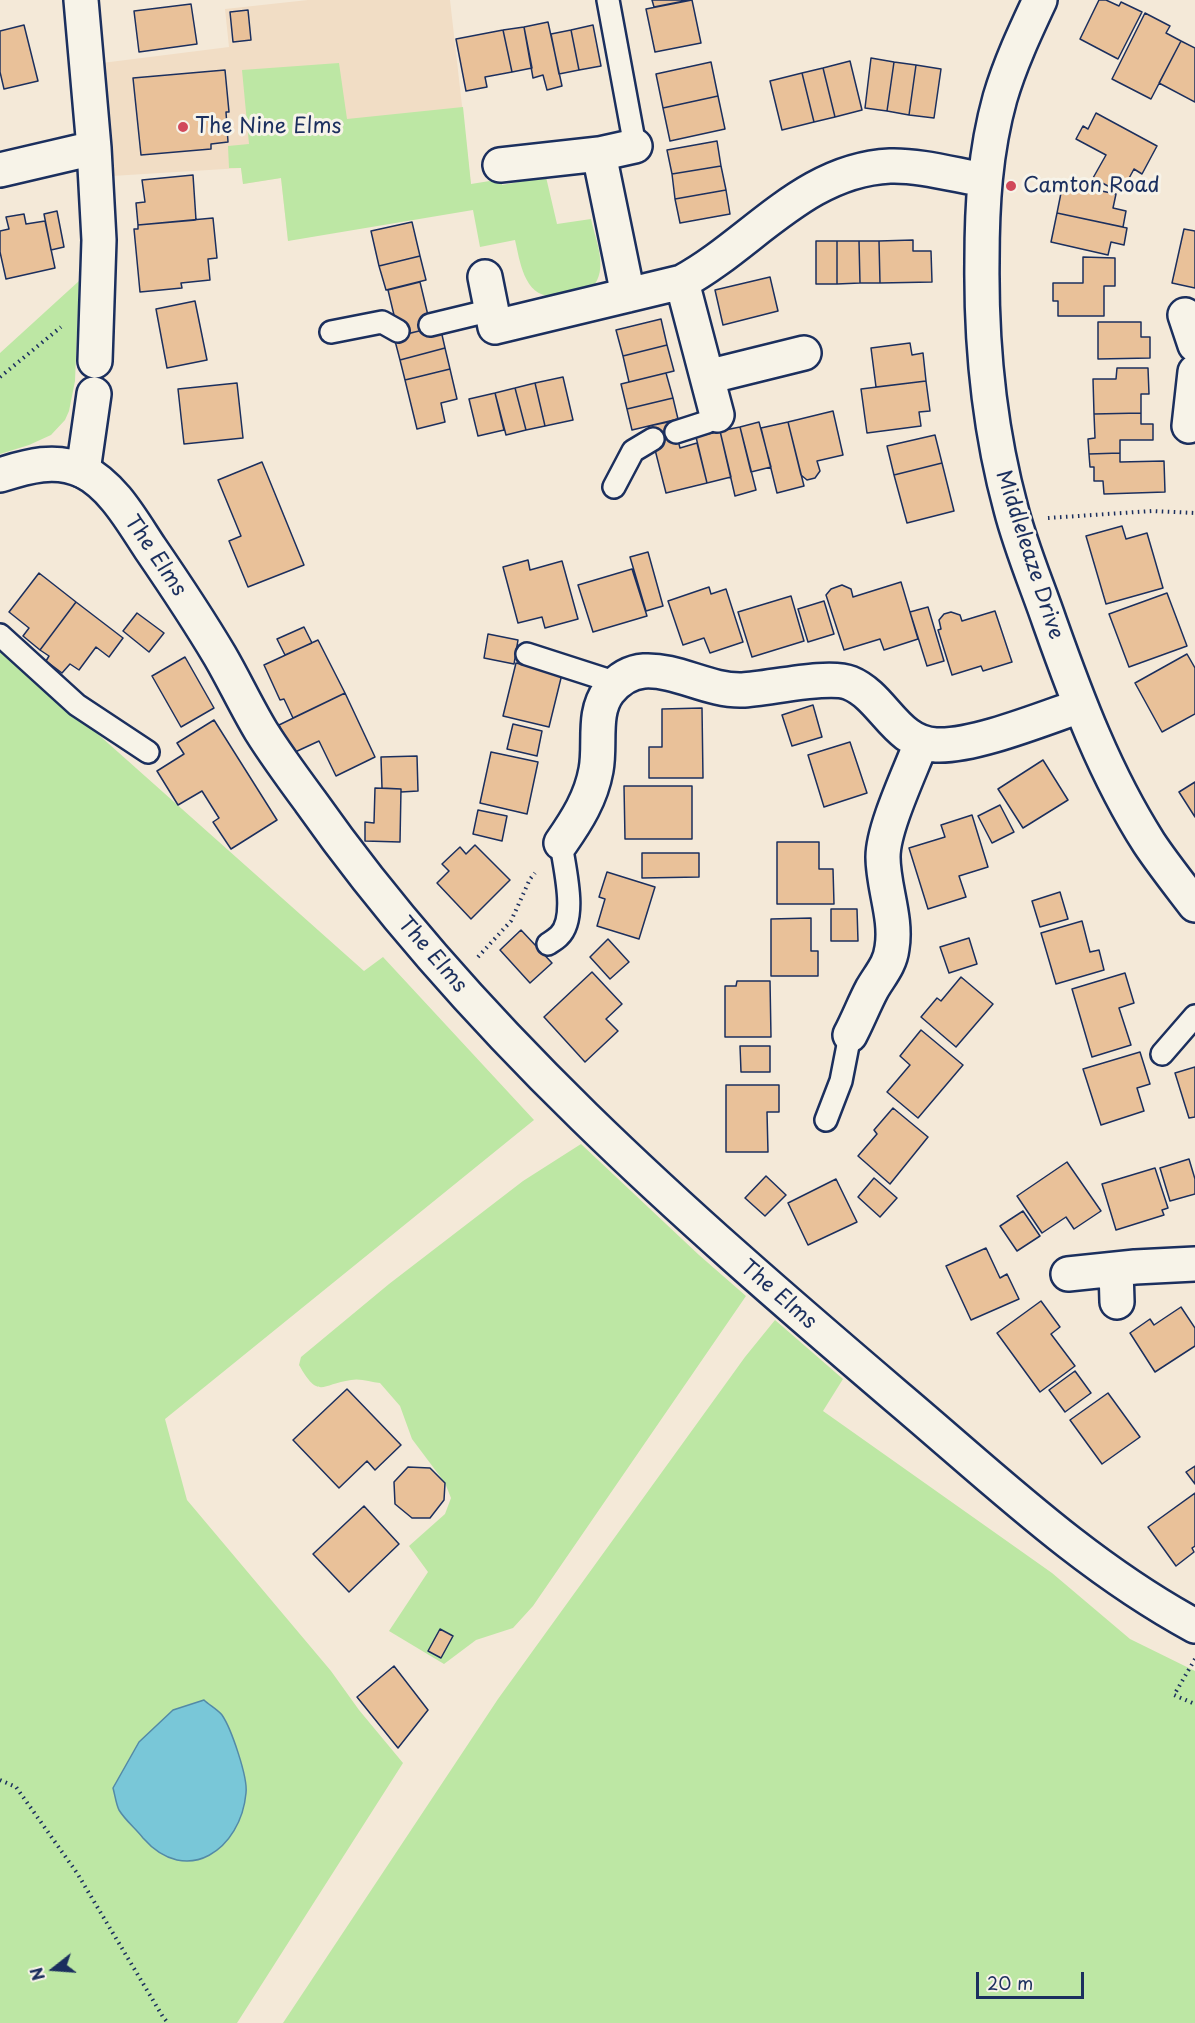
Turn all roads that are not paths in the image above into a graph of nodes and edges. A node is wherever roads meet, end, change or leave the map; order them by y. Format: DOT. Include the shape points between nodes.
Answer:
graph roads {
  1 [pos="81,0"];
  2 [pos="608,0"];
  3 [pos="1041,0"];
  4 [pos="635,146"];
  5 [pos="94,148"];
  6 [pos="599,154"];
  7 [pos="500,165"];
  8 [pos="0,170"];
  9 [pos="985,180"];
  10 [pos="485,277"];
  11 [pos="682,282"];
  12 [pos="628,296"];
  13 [pos="492,310"];
  14 [pos="430,325"];
  15 [pos="398,331"];
  16 [pos="331,332"];
  17 [pos="804,353"];
  18 [pos="95,361"];
  19 [pos="1195,372"];
  20 [pos="707,377"];
  21 [pos="94,394"];
  22 [pos="717,415"];
  23 [pos="1189,426"];
  24 [pos="676,432"];
  25 [pos="653,439"];
  26 [pos="83,471"];
  27 [pos="0,475"];
  28 [pos="614,487"];
  29 [pos="0,635"];
  30 [pos="527,654"];
  31 [pos="617,683"];
  32 [pos="1080,706"];
  33 [pos="921,743"];
  34 [pos="148,752"];
  35 [pos="561,843"];
  36 [pos="1195,904"];
  37 [pos="548,944"];
  38 [pos="1195,1016"];
  39 [pos="850,1035"];
  40 [pos="1162,1054"];
  41 [pos="826,1120"];
  42 [pos="1195,1264"];
  43 [pos="1116,1269"];
  44 [pos="1068,1274"];
  45 [pos="1117,1302"];
  46 [pos="1195,1626"];
  1 -- 5 [label="street"];
  2 -- 4 [label="lane"];
  3 -- 9 [label="street, Middleleaze Drive" via="1010,69"];
  4 -- 6 [label="street"];
  5 -- 8 [label="street"];
  5 -- 18 [label="street" via="99,240"];
  6 -- 7 [label="street"];
  6 -- 12 [label="street"];
  9 -- 11 [label="street" via="896,166 841,176 803,195 702,272"];
  9 -- 32 [label="street, Middleleaze Drive" via="984,350 999,461 1014,520"];
  10 -- 13 [label="street"];
  11 -- 12 [label="street"];
  11 -- 20 [label="street"];
  12 -- 13 [label="street" via="495,327"];
  13 -- 14 [label="lane"];
  15 -- 16 [label="lane" via="382,322"];
  17 -- 20 [label="street"];
  18 -- 21 [label="lane"];
  19 -- 23 [label="street"];
  20 -- 22 [label="street"];
  21 -- 26 [label="street"];
  22 -- 24 [label="lane"];
  25 -- 28 [label="lane" via="633,451"];
  26 -- 27 [label="street" via="42,464"];
  26 -- 46 [label="street, The Elms" via="104,486 137,528 196,616 261,731 366,879 545,1078 669,1198 773,1291 1053,1530 1111,1575"];
  29 -- 34 [label="lane" via="77,705"];
  30 -- 31 [label="lane"];
  31 -- 33 [label="street" via="631,673 645,671 731,690 830,680 850,683 869,696 909,738"];
  31 -- 35 [label="street" via="602,703 596,770 585,807"];
  32 -- 33 [label="street" via="985,737 937,746"];
  32 -- 36 [label="street, Middleleaze Drive" via="1134,818"];
  33 -- 39 [label="street" via="883,853 893,947"];
  35 -- 37 [label="lane" via="569,914 560,936"];
  38 -- 40 [label="lane"];
  39 -- 41 [label="lane" via="841,1081"];
  42 -- 43 [label="street"];
  43 -- 44 [label="street"];
  43 -- 45 [label="street"];
}
